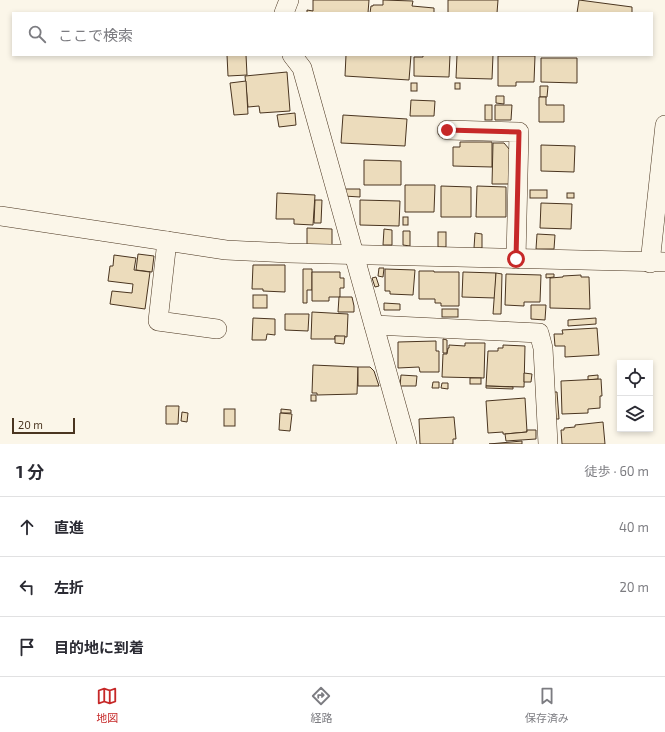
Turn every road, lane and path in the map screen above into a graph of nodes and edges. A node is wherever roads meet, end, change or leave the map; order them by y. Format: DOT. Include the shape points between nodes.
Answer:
graph roads {
  1 [pos="290,0"];
  2 [pos="284,12"];
  3 [pos="293,56"];
  4 [pos="665,125"];
  5 [pos="447,130"];
  6 [pos="0,216"];
  7 [pos="167,241"];
  8 [pos="354,255"];
  9 [pos="516,259"];
  10 [pos="658,262"];
  11 [pos="374,325"];
  12 [pos="217,329"];
  13 [pos="408,444"];
  14 [pos="548,444"];
  1 -- 2 [label="street"];
  3 -- 8 [label="street" via="302,68"];
  4 -- 10 [label="street"];
  5 -- 9 [label="street" via="519,132"];
  6 -- 7 [label="street"];
  7 -- 8 [label="street" via="226,250"];
  7 -- 12 [label="street" via="158,321"];
  8 -- 9 [label="street"];
  8 -- 11 [label="street"];
  9 -- 10 [label="street"];
  11 -- 13 [label="street"];
  11 -- 14 [label="street" via="538,333 543,348"];
}
